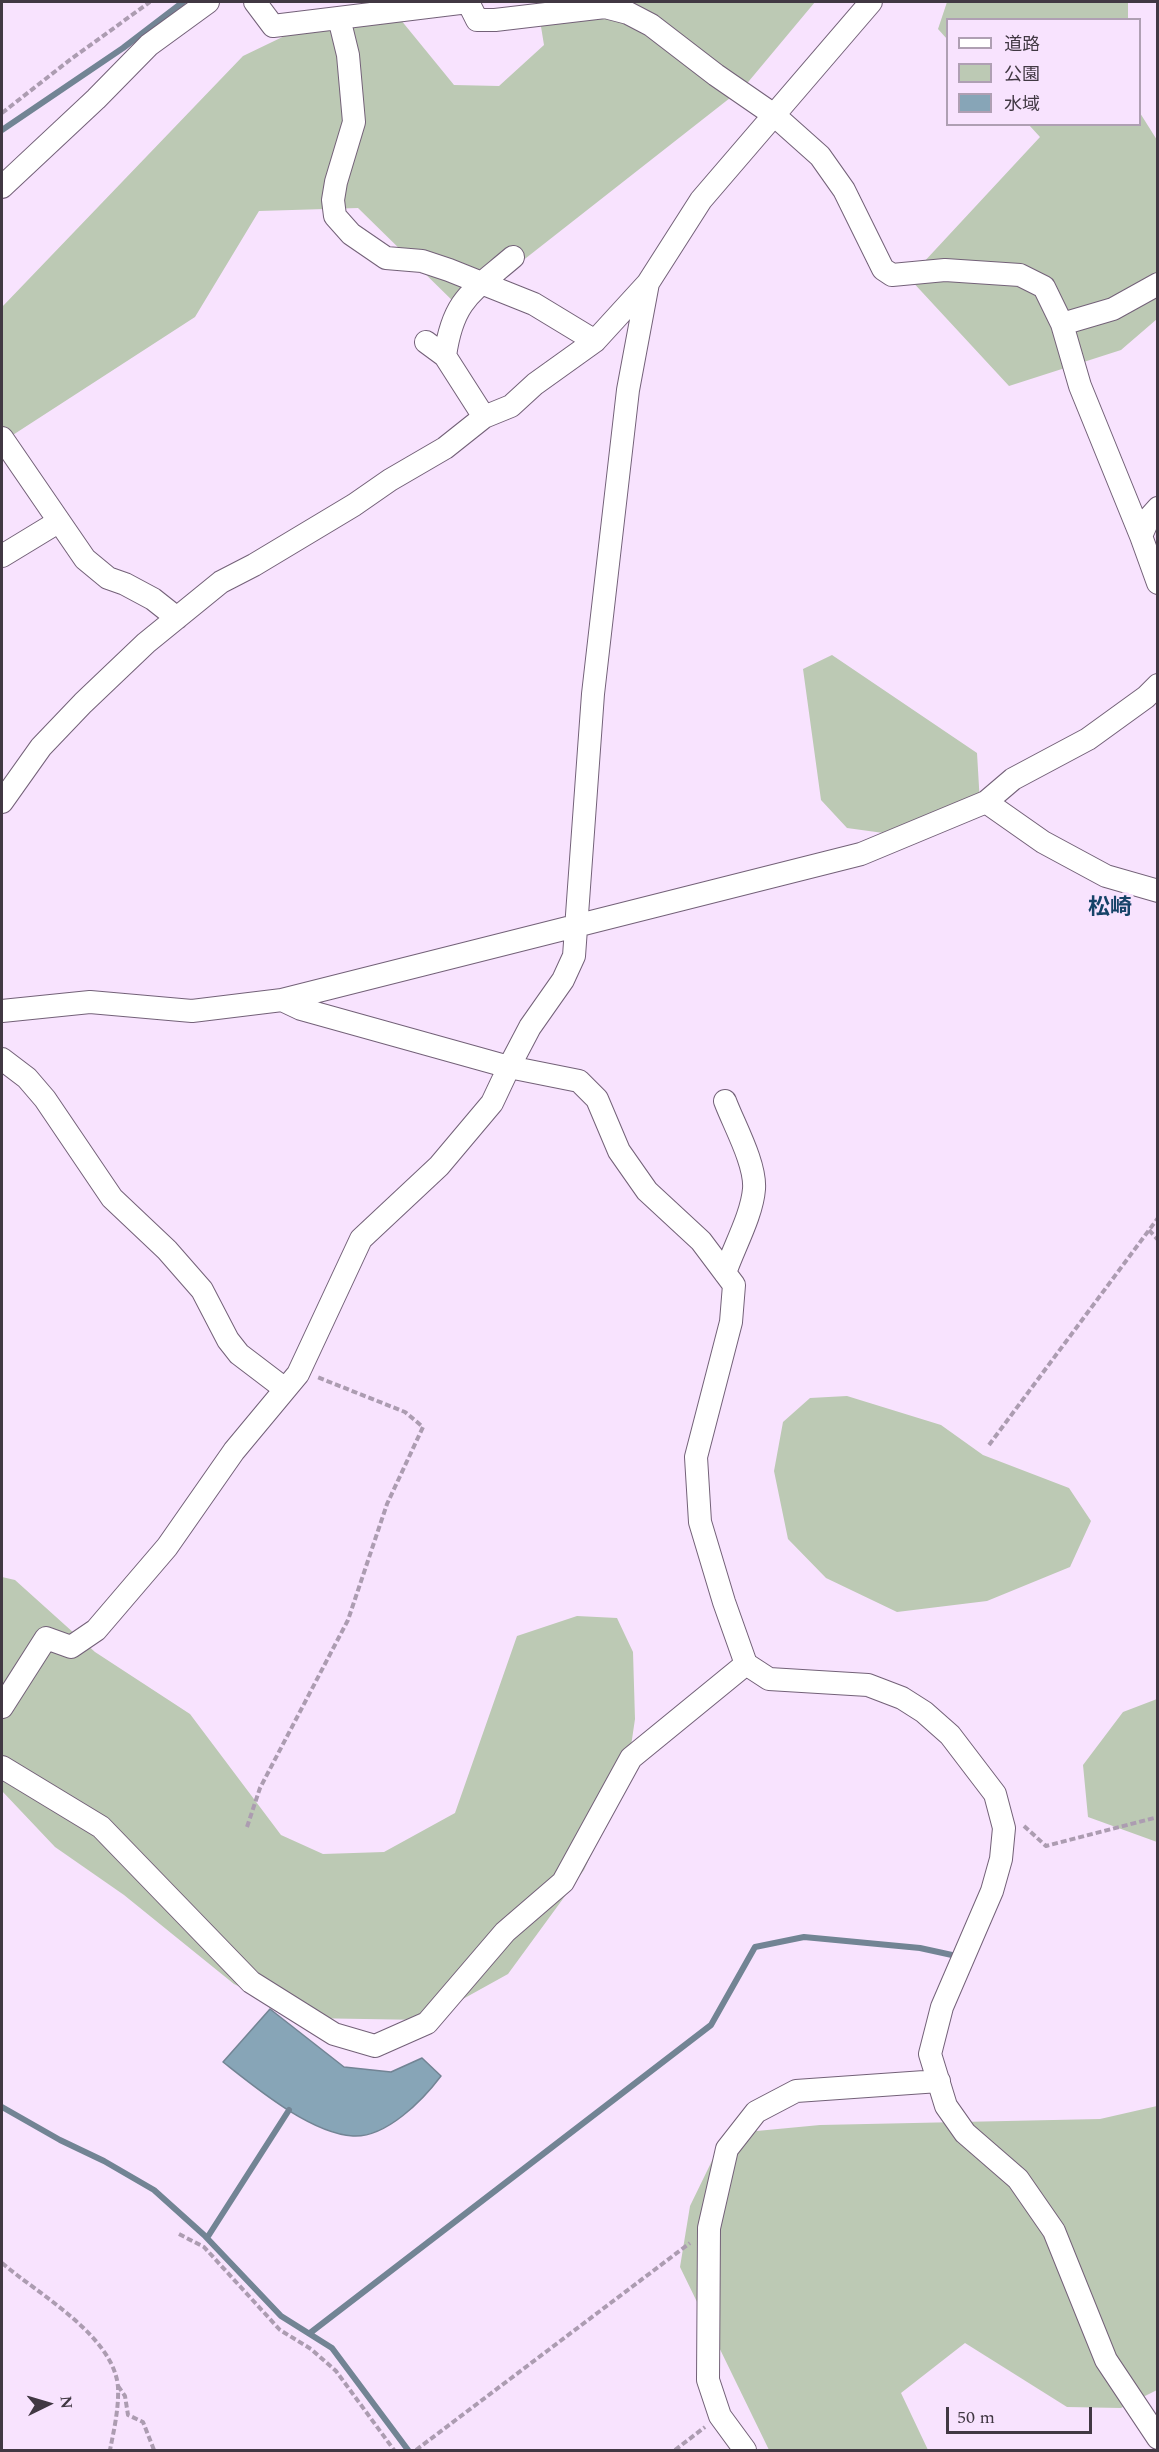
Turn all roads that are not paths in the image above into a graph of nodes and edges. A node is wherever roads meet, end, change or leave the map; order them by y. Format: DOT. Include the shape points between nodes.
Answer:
graph roads {
  1 [pos="208,2"];
  2 [pos="255,2"];
  3 [pos="468,2"];
  4 [pos="871,2"];
  5 [pos="339,18"];
  6 [pos="774,115"];
  7 [pos="4,179"];
  8 [pos="513,257"];
  9 [pos="648,283"];
  10 [pos="482,284"];
  11 [pos="1158,284"];
  12 [pos="1062,324"];
  13 [pos="595,341"];
  14 [pos="426,342"];
  15 [pos="445,356"];
  16 [pos="484,417"];
  17 [pos="2,438"];
  18 [pos="1158,508"];
  19 [pos="58,522"];
  20 [pos="1141,536"];
  21 [pos="2,556"];
  22 [pos="1158,583"];
  23 [pos="177,618"];
  24 [pos="1158,685"];
  25 [pos="2,802"];
  26 [pos="986,802"];
  27 [pos="1158,891"];
  28 [pos="578,925"];
  29 [pos="282,1000"];
  30 [pos="2,1011"];
  31 [pos="2,1059"];
  32 [pos="509,1067"];
  33 [pos="725,1101"];
  34 [pos="725,1273"];
  35 [pos="285,1389"];
  36 [pos="746,1664"];
  37 [pos="2,1707"];
  38 [pos="2,1767"];
  39 [pos="939,2081"];
  40 [pos="1158,2438"];
  41 [pos="745,2451"];
  1 -- 7 [label="street" via="149,45 96,99"];
  2 -- 5 [label="street" via="273,26"];
  3 -- 5 [label="street"];
  3 -- 6 [label="street" via="477,20 605,7 628,13"];
  4 -- 6 [label="street"];
  5 -- 10 [label="street" via="348,55 354,122 336,182 335,216 351,234 386,258 422,261"];
  6 -- 9 [label="street" via="701,200"];
  6 -- 12 [label="street" via="820,156 844,190 883,269 892,275 945,270 1020,275 1044,287"];
  8 -- 10 [label="street"];
  9 -- 13 [label="street"];
  9 -- 28 [label="street" via="628,390 593,694"];
  10 -- 13 [label="street" via="534,304"];
  10 -- 15 [label="street" via="464,299 452,320"];
  11 -- 12 [label="street" via="1113,309"];
  12 -- 20 [label="street" via="1080,386"];
  13 -- 16 [label="street" via="511,406"];
  14 -- 15 [label="street"];
  15 -- 16 [label="street"];
  16 -- 23 [label="street" via="445,448 221,582"];
  17 -- 19 [label="street"];
  18 -- 20 [label="street"];
  19 -- 21 [label="street"];
  19 -- 23 [label="street" via="85,559 108,578 153,599"];
  20 -- 22 [label="street"];
  23 -- 25 [label="street" via="76,710 41,747"];
  24 -- 26 [label="street" via="1088,739 1014,779"];
  26 -- 27 [label="street" via="1043,842 1106,876"];
  26 -- 28 [label="street" via="861,854"];
  28 -- 29 [label="street"];
  28 -- 32 [label="street" via="574,956 563,980 530,1027"];
  29 -- 30 [label="street" via="192,1011 90,1002"];
  29 -- 32 [label="street" via="301,1009"];
  31 -- 35 [label="street" via="27,1078 45,1100 112,1198 202,1290 238,1354"];
  32 -- 34 [label="street" via="579,1081 597,1099 619,1150 647,1191 701,1241"];
  32 -- 35 [label="street" via="492,1103 439,1166 361,1239 300,1370"];
  33 -- 34 [label="street" via="751,1168 754,1188"];
  34 -- 36 [label="street" via="734,1285 731,1322 696,1457 700,1522"];
  35 -- 37 [label="street" via="234,1451 167,1547 96,1630 71,1647 46,1638"];
  36 -- 38 [label="street" via="631,1758 563,1882 505,1932 427,2024 375,2046 334,2034 252,1982 101,1827"];
  36 -- 39 [label="street" via="768,1679 868,1685 902,1698 950,1735 995,1794 1004,1828 1001,1859 992,1891 942,2007 930,2054"];
  39 -- 40 [label="street" via="946,2106 965,2133 1018,2179 1054,2231 1106,2360"];
  39 -- 41 [label="street" via="796,2091 756,2112 727,2149 709,2228 708,2380 720,2415"];
}
